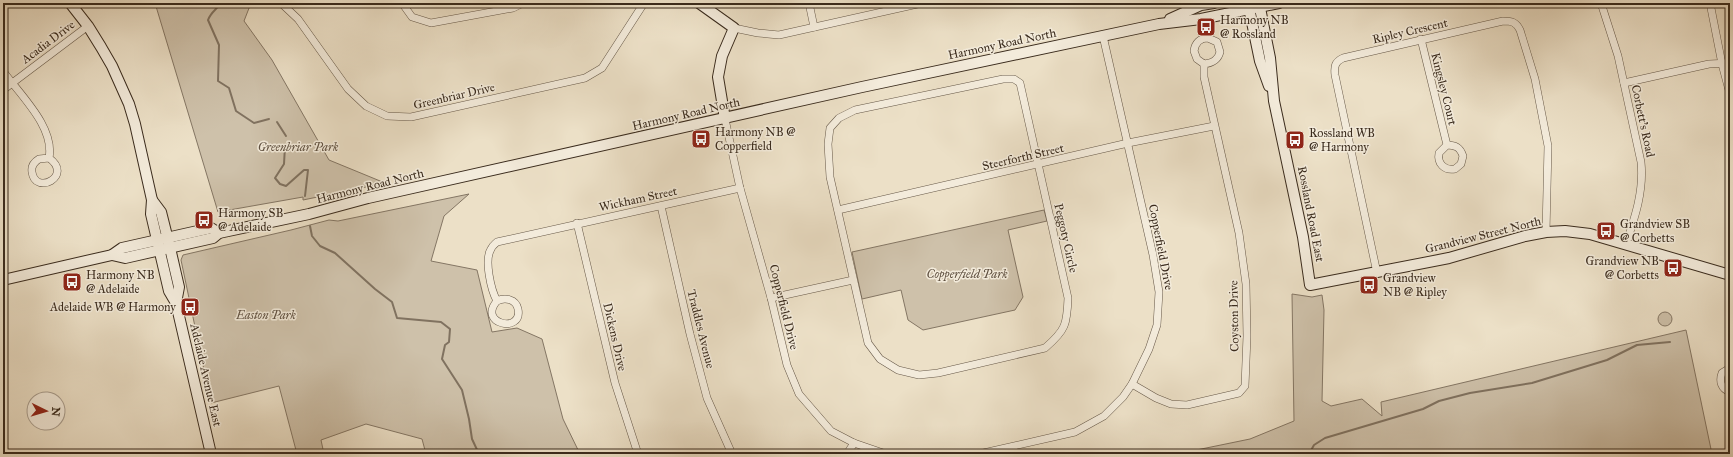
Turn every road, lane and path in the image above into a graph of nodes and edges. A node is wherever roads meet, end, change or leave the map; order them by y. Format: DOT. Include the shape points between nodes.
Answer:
graph roads {
  1 [pos="70,3"];
  2 [pos="281,3"];
  3 [pos="402,3"];
  4 [pos="522,3"];
  5 [pos="644,3"];
  6 [pos="699,3"];
  7 [pos="809,3"];
  8 [pos="922,3"];
  9 [pos="1214,3"];
  10 [pos="1279,3"];
  11 [pos="1601,3"];
  12 [pos="1710,3"];
  13 [pos="900,5"];
  14 [pos="1254,5"];
  15 [pos="1159,24"];
  16 [pos="88,26"];
  17 [pos="814,27"];
  18 [pos="734,28"];
  19 [pos="1103,36"];
  20 [pos="1421,39"];
  21 [pos="1730,63"];
  22 [pos="1204,64"];
  23 [pos="1722,64"];
  24 [pos="3,71"];
  25 [pos="1624,83"];
  26 [pos="12,84"];
  27 [pos="3,90"];
  28 [pos="1730,94"];
  29 [pos="725,119"];
  30 [pos="1214,126"];
  31 [pos="1128,143"];
  32 [pos="1447,145"];
  33 [pos="49,158"];
  34 [pos="1038,165"];
  35 [pos="740,188"];
  36 [pos="152,200"];
  37 [pos="661,206"];
  38 [pos="838,210"];
  39 [pos="577,223"];
  40 [pos="1546,232"];
  41 [pos="219,233"];
  42 [pos="167,237"];
  43 [pos="156,239"];
  44 [pos="1626,244"];
  45 [pos="170,248"];
  46 [pos="159,250"];
  47 [pos="112,255"];
  48 [pos="1377,273"];
  49 [pos="1730,275"];
  50 [pos="3,280"];
  51 [pos="853,280"];
  52 [pos="1310,285"];
  53 [pos="771,298"];
  54 [pos="497,301"];
  55 [pos="176,303"];
  56 [pos="1730,368"];
  57 [pos="1132,384"];
  58 [pos="1730,392"];
  59 [pos="854,443"];
  60 [pos="211,454"];
  61 [pos="638,454"];
  62 [pos="732,454"];
  63 [pos="847,454"];
  64 [pos="886,454"];
  65 [pos="979,454"];
  1 -- 16 [label="main road, Adelaide Avenue East"];
  2 -- 5 [label="street, Greenbriar Drive" via="298,19 348,89 366,106 387,116 411,117 584,78 602,68"];
  3 -- 4 [label="street" via="412,17 431,22 514,8"];
  6 -- 18 [label="main road"];
  7 -- 17 [label="street"];
  8 -- 13 [label="street"];
  9 -- 15 [label="main road, Harmony Road North" via="1201,5"];
  10 -- 14 [label="main road, Harmony Road North"];
  11 -- 25 [label="street, Corbett's Road"];
  12 -- 23 [label="street"];
  13 -- 17 [label="street"];
  14 -- 15 [label="main road, Harmony Road North" via="1201,19"];
  14 -- 52 [label="main road, Rossland Road East" via="1270,58 1274,101 1303,236"];
  15 -- 19 [label="main road, Harmony Road North"];
  16 -- 26 [label="street, Acadia Drive"];
  16 -- 36 [label="main road, Adelaide Avenue East" via="112,66 129,104"];
  17 -- 18 [label="street" via="780,34"];
  18 -- 29 [label="main road" via="722,56 718,77"];
  19 -- 29 [label="main road, Harmony Road North"];
  19 -- 31 [label="street, Copperfield Drive"];
  20 -- 32 [label="street, Kingsley Court"];
  20 -- 40 [label="street, Ripley Crescent" via="1503,21 1516,24 1520,30 1535,79 1548,146"];
  20 -- 48 [label="street, Ripley Crescent" via="1343,58 1338,60 1334,70"];
  21 -- 23 [label="street"];
  22 -- 30 [label="street, Coyston Drive" via="1204,77"];
  23 -- 25 [label="street" via="1709,64"];
  23 -- 28 [label="street"];
  24 -- 26 [label="street"];
  25 -- 44 [label="street, Corbett's Road" via="1642,174 1640,199"];
  26 -- 27 [label="street, Acadia Drive"];
  26 -- 33 [label="street" via="43,124 50,140"];
  29 -- 35 [label="street, Copperfield Drive"];
  29 -- 41 [label="main road, Harmony Road North"];
  30 -- 31 [label="street, Steerforth Street"];
  30 -- 57 [label="street, Coyston Drive" via="1238,233 1246,284 1247,336 1244,386 1238,394 1187,405 1171,404"];
  31 -- 34 [label="street, Steerforth Street"];
  31 -- 57 [label="street, Copperfield Drive" via="1159,292 1157,325"];
  34 -- 38 [label="street, Steerforth Street"];
  34 -- 38 [label="street, Peggoty Circle" via="1020,83 1014,79 855,110 839,118 830,128 830,177"];
  34 -- 51 [label="street, Peggoty Circle" via="1068,298 1067,321 1058,337 1045,348 938,373 919,375 898,370 880,359 868,343"];
  35 -- 37 [label="street, Wickham Street"];
  35 -- 53 [label="street, Copperfield Drive"];
  36 -- 42 [label="main road, Adelaide Avenue East" via="161,212"];
  36 -- 43 [label="main road, Adelaide Avenue East" via="151,214"];
  37 -- 39 [label="street, Wickham Street"];
  37 -- 62 [label="street, Traddles Avenue" via="707,398"];
  38 -- 51 [label="street, Peggoty Circle"];
  39 -- 54 [label="street, Wickham Street" via="497,242 490,249 488,263 493,294"];
  39 -- 61 [label="street, Dickens Drive" via="615,383"];
  40 -- 44 [label="main road, Grandview Street North" via="1584,233"];
  40 -- 48 [label="main road, Grandview Street North" via="1449,258"];
  41 -- 42 [label="main road, Harmony Road North" via="211,228"];
  41 -- 45 [label="main road, Harmony Road North" via="213,238"];
  42 -- 43 [label="main road, Harmony Road North"];
  42 -- 45 [label="main road, Adelaide Avenue East"];
  43 -- 46 [label="main road, Adelaide Avenue East"];
  43 -- 47 [label="main road, Harmony Road North" via="122,248"];
  44 -- 49 [label="main road, Grandview Street North"];
  45 -- 46 [label="main road, Harmony Road North"];
  45 -- 55 [label="main road, Adelaide Avenue East" via="179,287"];
  46 -- 47 [label="main road, Harmony Road North" via="124,258"];
  46 -- 55 [label="main road, Adelaide Avenue East" via="169,291"];
  47 -- 50 [label="main road, Harmony Road North"];
  48 -- 52 [label="main road, Grandview Street North"];
  51 -- 53 [label="street"];
  53 -- 59 [label="street, Copperfield Drive" via="787,365 799,394 831,430"];
  55 -- 60 [label="main road, Adelaide Avenue East"];
  56 -- 58 [label="street" via="1722,373 1720,381 1724,389"];
  57 -- 65 [label="street, Copperfield Drive" via="1104,416 1075,432"];
  59 -- 63 [label="street"];
  59 -- 64 [label="street, Copperfield Drive"];
}
